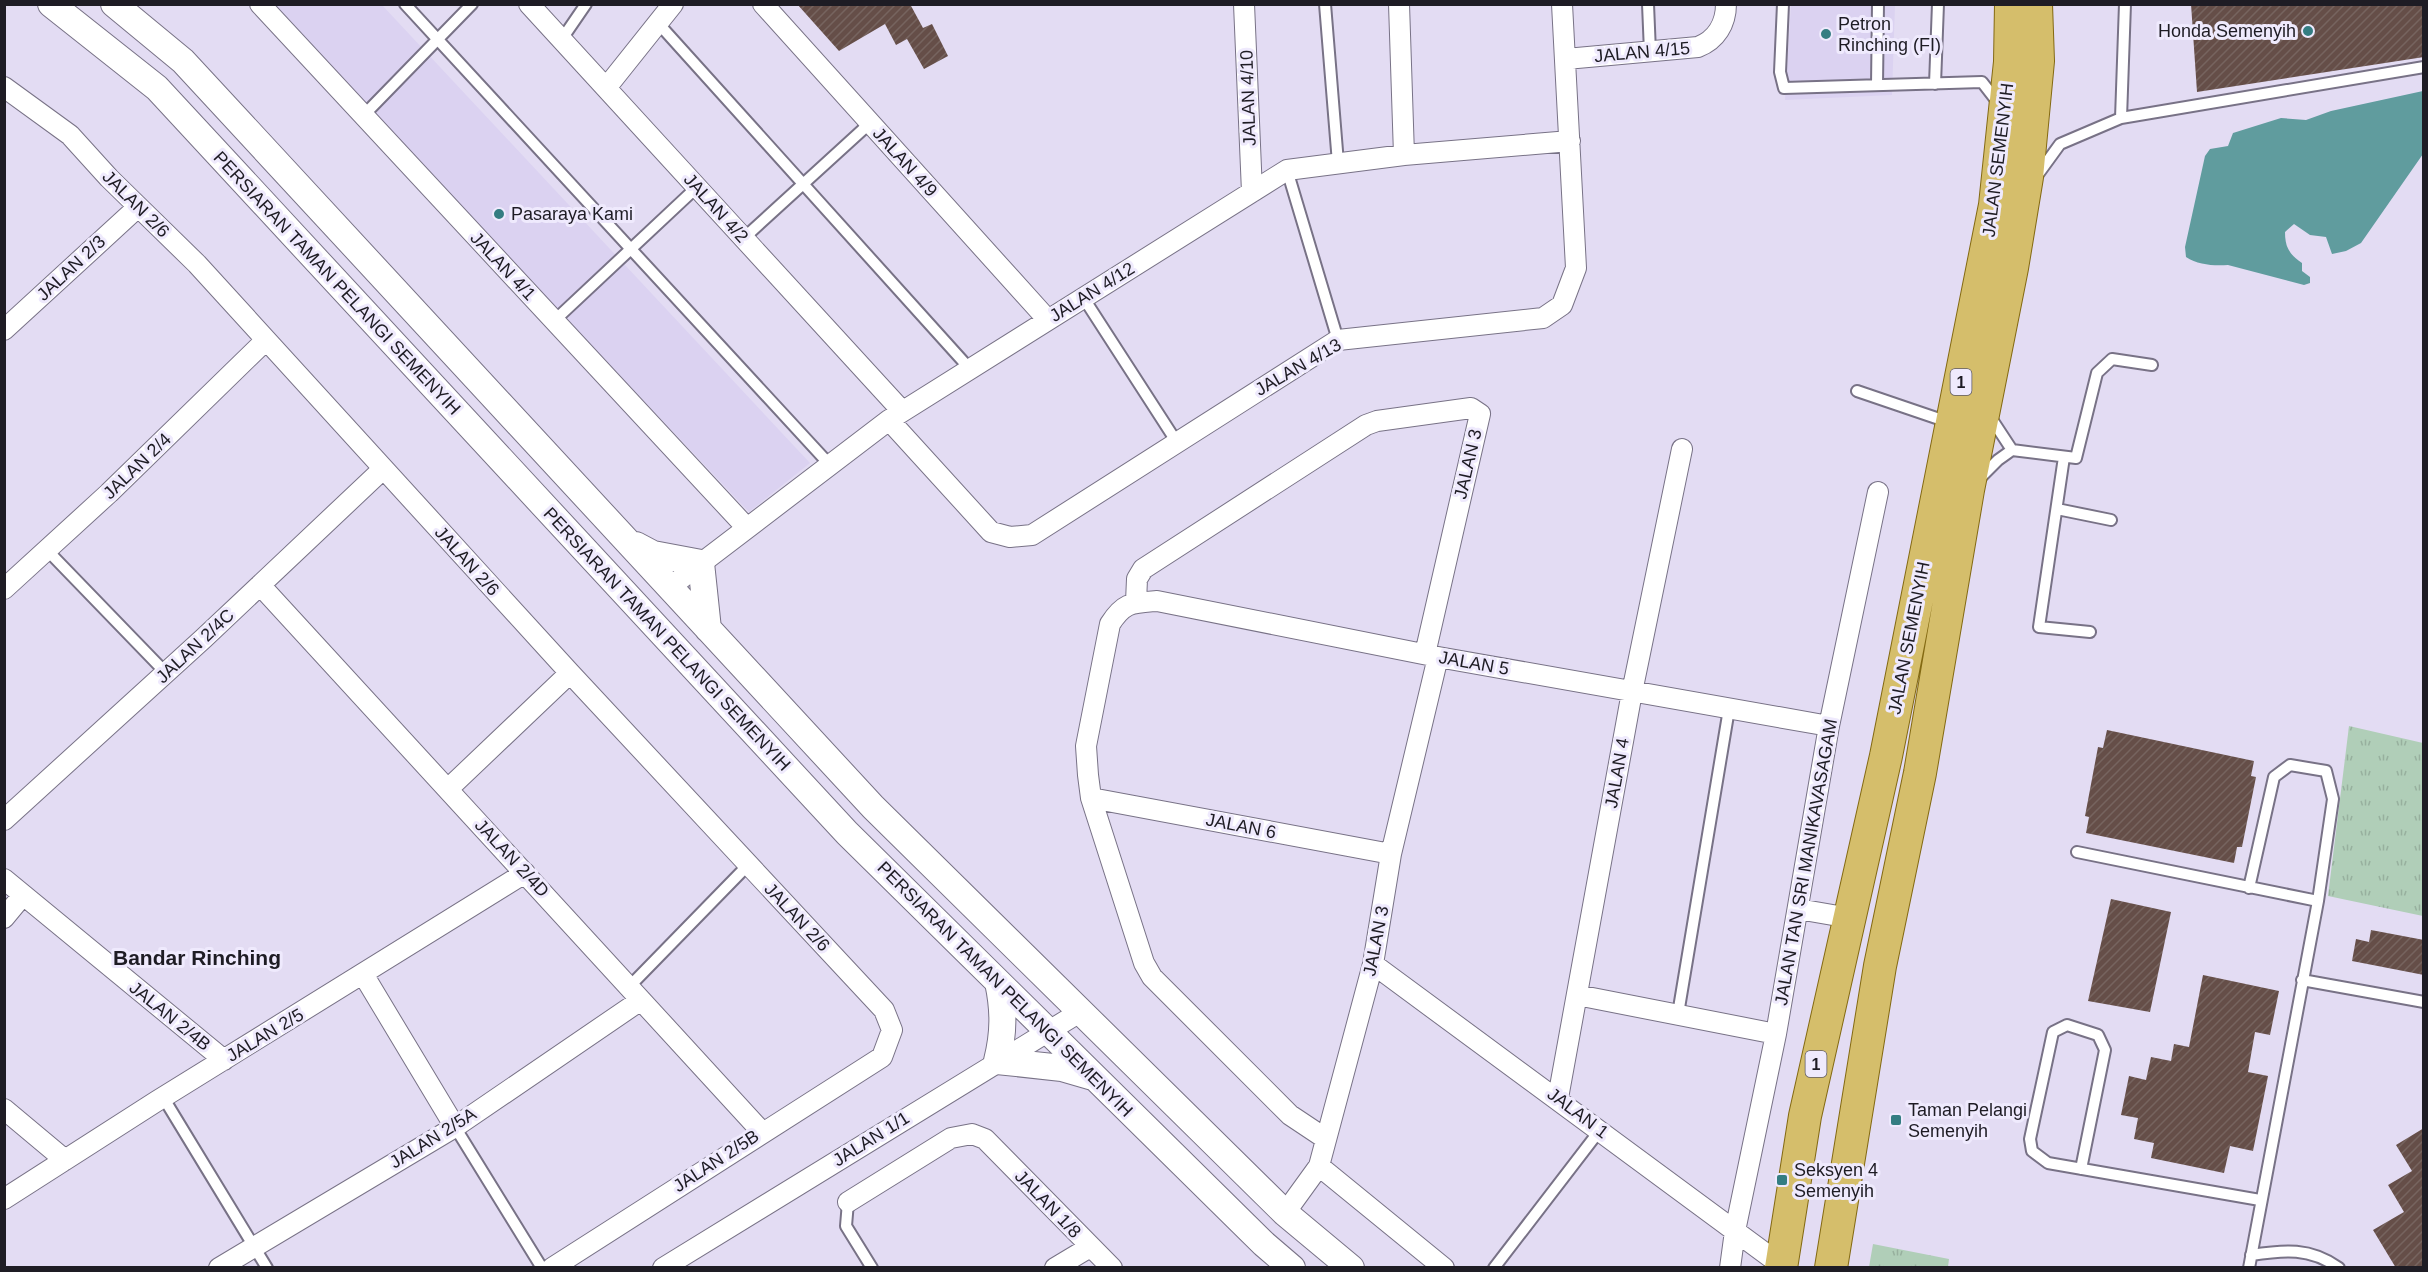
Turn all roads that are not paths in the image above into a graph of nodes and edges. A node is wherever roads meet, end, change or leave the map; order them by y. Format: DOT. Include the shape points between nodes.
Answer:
graph roads {
  1 [pos="51,4"];
  2 [pos="114,4"];
  3 [pos="260,4"];
  4 [pos="405,4"];
  5 [pos="472,4"];
  6 [pos="529,4"];
  7 [pos="586,4"];
  8 [pos="673,4"];
  9 [pos="763,4"];
  10 [pos="1244,4"];
  11 [pos="1325,4"];
  12 [pos="1399,4"];
  13 [pos="1562,4"];
  14 [pos="1648,4"];
  15 [pos="1726,4"];
  16 [pos="1783,4"];
  17 [pos="1878,4"];
  18 [pos="1938,4"];
  19 [pos="2011,4"];
  20 [pos="2036,4"];
  21 [pos="2125,4"];
  22 [pos="658,22"];
  23 [pos="438,39"];
  24 [pos="562,39"];
  25 [pos="1650,52"];
  26 [pos="1566,59"];
  27 [pos="2424,67"];
  28 [pos="1935,84"];
  29 [pos="1877,85"];
  30 [pos="4,87"];
  31 [pos="606,88"];
  32 [pos="2005,111"];
  33 [pos="363,116"];
  34 [pos="2121,118"];
  35 [pos="870,123"];
  36 [pos="1570,141"];
  37 [pos="1404,155"];
  38 [pos="1338,163"];
  39 [pos="1287,170"];
  40 [pos="804,183"];
  41 [pos="697,187"];
  42 [pos="1251,192"];
  43 [pos="138,207"];
  44 [pos="744,238"];
  45 [pos="631,248"];
  46 [pos="2012,268"];
  47 [pos="1083,297"];
  48 [pos="1048,320"];
  49 [pos="554,321"];
  50 [pos="4,330"];
  51 [pos="266,340"];
  52 [pos="1338,340"];
  53 [pos="2152,365"];
  54 [pos="970,369"];
  55 [pos="1857,392"];
  56 [pos="1986,406"];
  57 [pos="895,416"];
  58 [pos="1952,423"];
  59 [pos="1176,441"];
  60 [pos="1682,449"];
  61 [pos="2012,450"];
  62 [pos="2064,457"];
  63 [pos="830,465"];
  64 [pos="383,469"];
  65 [pos="1968,490"];
  66 [pos="1878,492"];
  67 [pos="2056,509"];
  68 [pos="2111,520"];
  69 [pos="747,528"];
  70 [pos="626,539"];
  71 [pos="47,550"];
  72 [pos="701,563"];
  73 [pos="603,570"];
  74 [pos="260,585"];
  75 [pos="670,587"];
  76 [pos="4,589"];
  77 [pos="1128,605"];
  78 [pos="708,629"];
  79 [pos="2090,632"];
  80 [pos="676,649"];
  81 [pos="1432,656"];
  82 [pos="166,673"];
  83 [pos="570,673"];
  84 [pos="1632,692"];
  85 [pos="1730,709"];
  86 [pos="1829,726"];
  87 [pos="448,789"];
  88 [pos="1091,798"];
  89 [pos="4,820"];
  90 [pos="2077,852"];
  91 [pos="1391,854"];
  92 [pos="748,865"];
  93 [pos="525,873"];
  94 [pos="4,879"];
  95 [pos="2249,888"];
  96 [pos="23,895"];
  97 [pos="2318,901"];
  98 [pos="1798,909"];
  99 [pos="4,918"];
  100 [pos="1850,918"];
  101 [pos="1373,964"];
  102 [pos="363,974"];
  103 [pos="2302,980"];
  104 [pos="998,982"];
  105 [pos="635,993"];
  106 [pos="1577,995"];
  107 [pos="2424,1002"];
  108 [pos="1080,1012"];
  109 [pos="1678,1014"];
  110 [pos="1049,1032"];
  111 [pos="1776,1034"];
  112 [pos="882,1057"];
  113 [pos="224,1060"];
  114 [pos="997,1061"];
  115 [pos="1096,1078"];
  116 [pos="163,1097"];
  117 [pos="1558,1098"];
  118 [pos="4,1109"];
  119 [pos="455,1127"];
  120 [pos="1600,1130"];
  121 [pos="762,1132"];
  122 [pos="1326,1139"];
  123 [pos="65,1160"];
  124 [pos="1319,1166"];
  125 [pos="2081,1169"];
  126 [pos="4,1199"];
  127 [pos="2260,1200"];
  128 [pos="849,1202"];
  129 [pos="1223,1204"];
  130 [pos="1285,1213"];
  131 [pos="1735,1231"];
  132 [pos="254,1245"];
  133 [pos="1090,1247"];
  134 [pos="2251,1255"];
  135 [pos="674,1265"];
  136 [pos="1781,1266"];
  137 [pos="219,1268"];
  138 [pos="267,1268"];
  139 [pos="542,1268"];
  140 [pos="552,1268"];
  141 [pos="872,1268"];
  142 [pos="1055,1268"];
  143 [pos="1112,1268"];
  144 [pos="1292,1268"];
  145 [pos="1352,1268"];
  146 [pos="1444,1268"];
  147 [pos="1494,1268"];
  148 [pos="1730,1268"];
  149 [pos="1831,1268"];
  150 [pos="2249,1268"];
  151 [pos="2339,1268"];
  1 -- 73 [label="street, PERSIARAN TAMAN PELANGI SEMENYIH" via="157,88"];
  2 -- 70 [label="street, PERSIARAN TAMAN PELANGI SEMENYIH" via="183,61"];
  3 -- 33 [label="street, JALAN 4/1"];
  4 -- 23 [label="lane"];
  5 -- 23 [label="lane"];
  6 -- 24 [label="street, JALAN 4/2"];
  7 -- 24 [label="lane"];
  8 -- 22 [label="street"];
  9 -- 35 [label="street, JALAN 4/9"];
  10 -- 42 [label="street, JALAN 4/10"];
  11 -- 38 [label="lane"];
  12 -- 37 [label="street"];
  13 -- 26 [label="street, JALAN 4/13"];
  14 -- 25 [label="lane"];
  15 -- 25 [label="street, JALAN 4/15" via="1726,17 1712,42"];
  16 -- 29 [label="lane" via="1780,72 1784,88"];
  17 -- 29 [label="lane"];
  18 -- 28 [label="lane"];
  19 -- 32 [label="main road, JALAN SEMENYIH / 1"];
  20 -- 46 [label="main road, JALAN SEMENYIH / 1" via="2038,61 2027,177"];
  21 -- 34 [label="lane"];
  22 -- 31 [label="street"];
  22 -- 40 [label="lane"];
  23 -- 33 [label="lane"];
  23 -- 45 [label="lane"];
  24 -- 31 [label="street, JALAN 4/2"];
  25 -- 26 [label="street, JALAN 4/15"];
  26 -- 36 [label="street, JALAN 4/13"];
  27 -- 34 [label="lane"];
  28 -- 29 [label="lane"];
  28 -- 32 [label="lane" via="1982,82"];
  30 -- 43 [label="street, JALAN 2/6" via="70,135"];
  31 -- 41 [label="street, JALAN 4/2"];
  32 -- 58 [label="main road, JALAN SEMENYIH / 1" via="1995,204"];
  33 -- 49 [label="street, JALAN 4/1"];
  34 -- 46 [label="lane" via="2060,144 2033,181"];
  35 -- 40 [label="lane"];
  35 -- 48 [label="street, JALAN 4/9"];
  36 -- 37 [label="street, JALAN 4/12"];
  36 -- 52 [label="street, JALAN 4/13" via="1576,268 1562,305 1543,318"];
  37 -- 38 [label="street, JALAN 4/12"];
  38 -- 39 [label="street, JALAN 4/12"];
  39 -- 42 [label="street, JALAN 4/12"];
  39 -- 52 [label="lane"];
  40 -- 44 [label="lane"];
  40 -- 54 [label="lane"];
  41 -- 44 [label="street, JALAN 4/2"];
  41 -- 45 [label="lane"];
  42 -- 47 [label="street, JALAN 4/12"];
  43 -- 50 [label="street, JALAN 2/3"];
  43 -- 51 [label="street, JALAN 2/6"];
  44 -- 57 [label="street, JALAN 4/2"];
  45 -- 49 [label="lane"];
  45 -- 63 [label="lane"];
  46 -- 56 [label="main road, JALAN SEMENYIH / 1"];
  47 -- 48 [label="street, JALAN 4/12"];
  47 -- 59 [label="lane"];
  48 -- 54 [label="street, JALAN 4/12"];
  49 -- 69 [label="street, JALAN 4/1"];
  51 -- 64 [label="street, JALAN 2/6"];
  51 -- 71 [label="street, JALAN 2/4"];
  52 -- 59 [label="street, JALAN 4/13"];
  53 -- 62 [label="lane" via="2112,359 2097,373 2076,458"];
  54 -- 57 [label="street, JALAN 4/12"];
  55 -- 58 [label="lane"];
  56 -- 61 [label="lane" via="1995,428"];
  56 -- 65 [label="main road, JALAN SEMENYIH / 1"];
  57 -- 59 [label="street, JALAN 4/13" via="992,532 1010,537 1032,535"];
  57 -- 63 [label="street, JALAN 4/12"];
  58 -- 100 [label="main road, JALAN SEMENYIH / 1"];
  60 -- 84 [label="street, JALAN 4"];
  61 -- 62 [label="lane"];
  61 -- 65 [label="lane"];
  62 -- 67 [label="lane"];
  63 -- 69 [label="street, JALAN 4/12"];
  64 -- 74 [label="street, JALAN 2/4C"];
  64 -- 83 [label="street, JALAN 2/6"];
  65 -- 149 [label="main road, JALAN SEMENYIH / 1" via="1920,773 1880,966"];
  66 -- 86 [label="street, JALAN TAN SRI MANIKAVASAGAM"];
  67 -- 68 [label="lane"];
  67 -- 79 [label="lane" via="2039,627"];
  69 -- 72 [label="street, JALAN 4/12"];
  70 -- 72 [label="street" via="653,554"];
  70 -- 75 [label="street, PERSIARAN TAMAN PELANGI SEMENYIH"];
  71 -- 76 [label="street, JALAN 2/4"];
  71 -- 82 [label="lane"];
  72 -- 75 [label="street, JALAN 4/12"];
  72 -- 78 [label="street"];
  73 -- 75 [label="street" via="645,588"];
  73 -- 80 [label="street, PERSIARAN TAMAN PELANGI SEMENYIH"];
  74 -- 82 [label="street, JALAN 2/4C"];
  74 -- 87 [label="street, JALAN 2/4D"];
  75 -- 78 [label="street, PERSIARAN TAMAN PELANGI SEMENYIH"];
  75 -- 80 [label="street" via="666,600"];
  77 -- 81 [label="street, JALAN 5" via="1157,601"];
  77 -- 81 [label="street, JALAN 3" via="1143,568 1366,425 1471,408 1480,414"];
  77 -- 88 [label="street" via="1110,624 1086,746"];
  78 -- 108 [label="street, PERSIARAN TAMAN PELANGI SEMENYIH" via="873,807"];
  80 -- 104 [label="street, PERSIARAN TAMAN PELANGI SEMENYIH" via="847,834"];
  81 -- 84 [label="street, JALAN 5"];
  81 -- 91 [label="street, JALAN 3"];
  82 -- 89 [label="street, JALAN 2/4C"];
  83 -- 87 [label="street"];
  83 -- 92 [label="street, JALAN 2/6"];
  84 -- 85 [label="street, JALAN 5"];
  84 -- 106 [label="street, JALAN 4"];
  85 -- 86 [label="street, JALAN 5"];
  85 -- 109 [label="lane"];
  86 -- 98 [label="street, JALAN TAN SRI MANIKAVASAGAM"];
  87 -- 93 [label="street, JALAN 2/4D"];
  88 -- 91 [label="street, JALAN 6"];
  88 -- 122 [label="street" via="1147,970 1290,1115"];
  90 -- 95 [label="lane"];
  91 -- 101 [label="street, JALAN 3"];
  92 -- 105 [label="lane"];
  92 -- 112 [label="street, JALAN 2/6" via="884,1010 892,1030"];
  93 -- 102 [label="street, JALAN 2/5"];
  93 -- 105 [label="street, JALAN 2/4D"];
  94 -- 96 [label="street, JALAN 2/4B"];
  95 -- 97 [label="lane"];
  95 -- 97 [label="lane" via="2274,777 2290,765 2326,771 2333,799"];
  96 -- 99 [label="street"];
  96 -- 113 [label="street, JALAN 2/4B"];
  97 -- 103 [label="lane"];
  98 -- 100 [label="street"];
  98 -- 111 [label="street, JALAN TAN SRI MANIKAVASAGAM"];
  100 -- 136 [label="main road, JALAN SEMENYIH / 1" via="1805,1116"];
  101 -- 117 [label="street, JALAN 1"];
  101 -- 122 [label="street, JALAN 3"];
  102 -- 113 [label="street, JALAN 2/5"];
  102 -- 119 [label="street"];
  103 -- 107 [label="lane"];
  103 -- 127 [label="lane"];
  104 -- 110 [label="street, PERSIARAN TAMAN PELANGI SEMENYIH"];
  104 -- 114 [label="street" via="1004,1008"];
  105 -- 119 [label="street, JALAN 2/5A"];
  105 -- 121 [label="street, JALAN 2/4D"];
  106 -- 109 [label="street"];
  106 -- 117 [label="street, JALAN 4"];
  108 -- 110 [label="street, JALAN 1/1"];
  108 -- 130 [label="street, PERSIARAN TAMAN PELANGI SEMENYIH"];
  109 -- 111 [label="street"];
  110 -- 114 [label="street, JALAN 1/1"];
  110 -- 115 [label="street, PERSIARAN TAMAN PELANGI SEMENYIH"];
  111 -- 131 [label="street, JALAN TAN SRI MANIKAVASAGAM"];
  112 -- 121 [label="street, JALAN 2/5B"];
  113 -- 116 [label="street, JALAN 2/5"];
  114 -- 115 [label="street" via="1062,1068"];
  114 -- 135 [label="street, JALAN 1/1"];
  115 -- 129 [label="street, PERSIARAN TAMAN PELANGI SEMENYIH"];
  116 -- 123 [label="street, JALAN 2/5"];
  116 -- 132 [label="lane"];
  117 -- 120 [label="street, JALAN 1"];
  118 -- 123 [label="street"];
  119 -- 132 [label="street, JALAN 2/5A"];
  119 -- 139 [label="lane"];
  120 -- 131 [label="street, JALAN 1"];
  120 -- 147 [label="lane"];
  121 -- 140 [label="street, JALAN 2/5B"];
  122 -- 124 [label="street, JALAN 3"];
  123 -- 126 [label="street, JALAN 2/5"];
  124 -- 130 [label="street, JALAN 3"];
  124 -- 146 [label="street"];
  125 -- 125 [label="lane" via="2048,1163 2032,1151 2030,1138 2053,1032 2067,1025 2097,1035 2105,1050"];
  125 -- 127 [label="lane"];
  127 -- 134 [label="lane"];
  128 -- 133 [label="street, JALAN 1/8" via="951,1138 972,1134 986,1139"];
  128 -- 141 [label="lane" via="846,1226"];
  129 -- 130 [label="street" via="1247,1213"];
  129 -- 144 [label="street, PERSIARAN TAMAN PELANGI SEMENYIH"];
  130 -- 144 [label="street" via="1284,1253"];
  130 -- 145 [label="street, PERSIARAN TAMAN PELANGI SEMENYIH"];
  131 -- 136 [label="street, JALAN 1"];
  131 -- 148 [label="street, JALAN TAN SRI MANIKAVASAGAM"];
  132 -- 137 [label="street, JALAN 2/5A"];
  132 -- 138 [label="lane"];
  133 -- 142 [label="street"];
  133 -- 143 [label="street, JALAN 1/8"];
  134 -- 150 [label="lane"];
  134 -- 151 [label="lane" via="2286,1249 2307,1251"];
}
